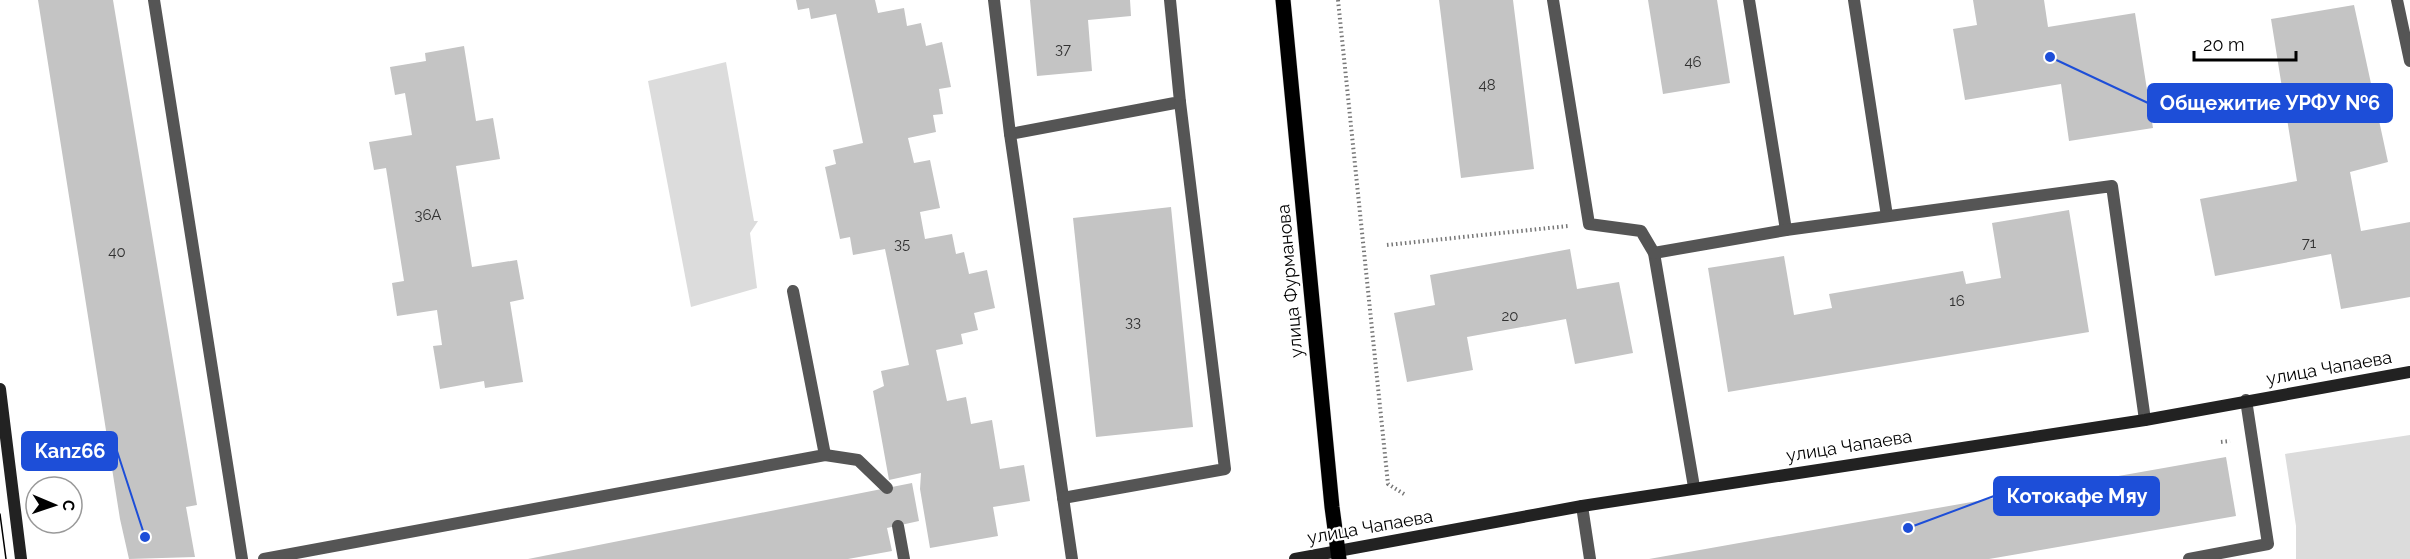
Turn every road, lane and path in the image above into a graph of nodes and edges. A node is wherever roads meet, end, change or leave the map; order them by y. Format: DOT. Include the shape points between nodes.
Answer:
graph roads {
  1 [pos="154,0"];
  2 [pos="994,0"];
  3 [pos="1170,0"];
  4 [pos="1283,0"];
  5 [pos="1338,0"];
  6 [pos="1552,0"];
  7 [pos="1749,0"];
  8 [pos="1854,0"];
  9 [pos="2397,0"];
  10 [pos="2410,61"];
  11 [pos="1180,102"];
  12 [pos="1010,134"];
  13 [pos="1887,216"];
  14 [pos="1589,224"];
  15 [pos="1786,230"];
  16 [pos="1386,245"];
  17 [pos="1654,253"];
  18 [pos="793,291"];
  19 [pos="2410,372"];
  20 [pos="0,389"];
  21 [pos="2246,400"];
  22 [pos="2145,420"];
  23 [pos="825,455"];
  24 [pos="1694,487"];
  25 [pos="887,488"];
  26 [pos="1404,494"];
  27 [pos="1063,498"];
  28 [pos="1582,506"];
  29 [pos="898,526"];
  30 [pos="1338,555"];
  31 [pos="21,559"];
  32 [pos="242,559"];
  33 [pos="264,559"];
  34 [pos="903,559"];
  35 [pos="1072,559"];
  36 [pos="1295,559"];
  37 [pos="1590,559"];
  38 [pos="2189,559"];
  1 -- 32 [label="lane"];
  2 -- 12 [label="lane"];
  3 -- 11 [label="lane"];
  4 -- 30 [label="main road, улица Фурманова"];
  5 -- 26 [label="path" via="1388,484"];
  6 -- 14 [label="lane"];
  7 -- 15 [label="lane"];
  8 -- 13 [label="lane"];
  9 -- 10 [label="lane"];
  11 -- 12 [label="lane"];
  11 -- 27 [label="lane" via="1225,469"];
  12 -- 27 [label="lane"];
  13 -- 15 [label="lane"];
  13 -- 22 [label="lane" via="2112,186"];
  14 -- 16 [label="path"];
  14 -- 17 [label="lane" via="1641,231"];
  15 -- 17 [label="lane"];
  17 -- 24 [label="lane"];
  18 -- 23 [label="lane"];
  19 -- 21 [label="main road, улица Чапаева"];
  20 -- 31 [label="main road"];
  21 -- 22 [label="main road, улица Чапаева"];
  21 -- 38 [label="lane" via="2268,544"];
  22 -- 24 [label="main road, улица Чапаева"];
  23 -- 25 [label="lane" via="858,460"];
  23 -- 33 [label="lane"];
  24 -- 28 [label="main road, улица Чапаева"];
  27 -- 35 [label="lane"];
  28 -- 30 [label="main road, улица Чапаева"];
  28 -- 37 [label="lane"];
  29 -- 34 [label="lane"];
  30 -- 36 [label="main road, улица Чапаева"];
}
